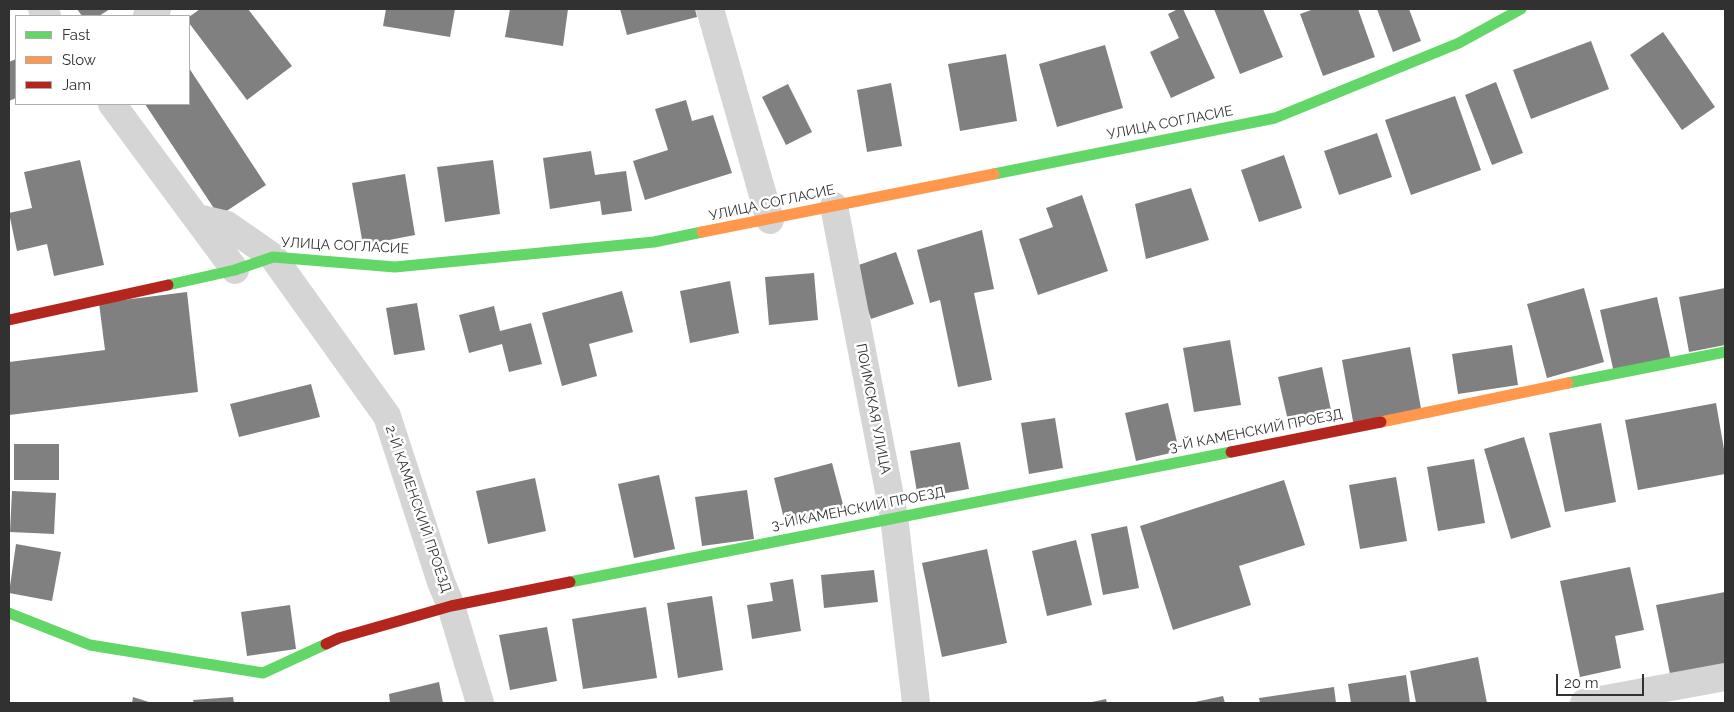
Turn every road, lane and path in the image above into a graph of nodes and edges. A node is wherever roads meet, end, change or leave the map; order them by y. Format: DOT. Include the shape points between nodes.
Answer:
graph roads {
  1 [pos="710,9"];
  2 [pos="1520,9"];
  3 [pos="113,105"];
  4 [pos="834,206"];
  5 [pos="197,218"];
  6 [pos="770,220"];
  7 [pos="272,257"];
  8 [pos="234,270"];
  9 [pos="9,320"];
  10 [pos="1725,352"];
  11 [pos="894,517"];
  12 [pos="451,606"];
  13 [pos="9,613"];
  14 [pos="1725,677"];
  15 [pos="480,703"];
  16 [pos="916,703"];
  17 [pos="1584,703"];
  1 -- 6 [label="street"];
  2 -- 4 [label="street, УЛИЦА СОГЛАСИЕ" via="1459,42 1275,118"];
  3 -- 5 [label="street"];
  4 -- 6 [label="street, УЛИЦА СОГЛАСИЕ"];
  4 -- 11 [label="street, ПОИМСКАЯ УЛИЦА"];
  5 -- 7 [label="street, 2-Й КАМЕНСКИЙ ПРОЕЗД" via="227,224"];
  5 -- 8 [label="street"];
  6 -- 7 [label="street, УЛИЦА СОГЛАСИЕ" via="654,242 395,267"];
  7 -- 8 [label="street, УЛИЦА СОГЛАСИЕ"];
  7 -- 12 [label="street, 2-Й КАМЕНСКИЙ ПРОЕЗД" via="387,416"];
  8 -- 9 [label="street, УЛИЦА СОГЛАСИЕ"];
  10 -- 11 [label="street, 3-Й КАМЕНСКИЙ ПРОЕЗД"];
  11 -- 12 [label="street, 3-Й КАМЕНСКИЙ ПРОЕЗД"];
  11 -- 16 [label="street, ПОИМСКАЯ УЛИЦА"];
  12 -- 13 [label="street, 3-Й КАМЕНСКИЙ ПРОЕЗД" via="338,638 263,673 90,645"];
  12 -- 15 [label="street, 2-Й КАМЕНСКИЙ ПРОЕЗД"];
  14 -- 17 [label="street"];
}
